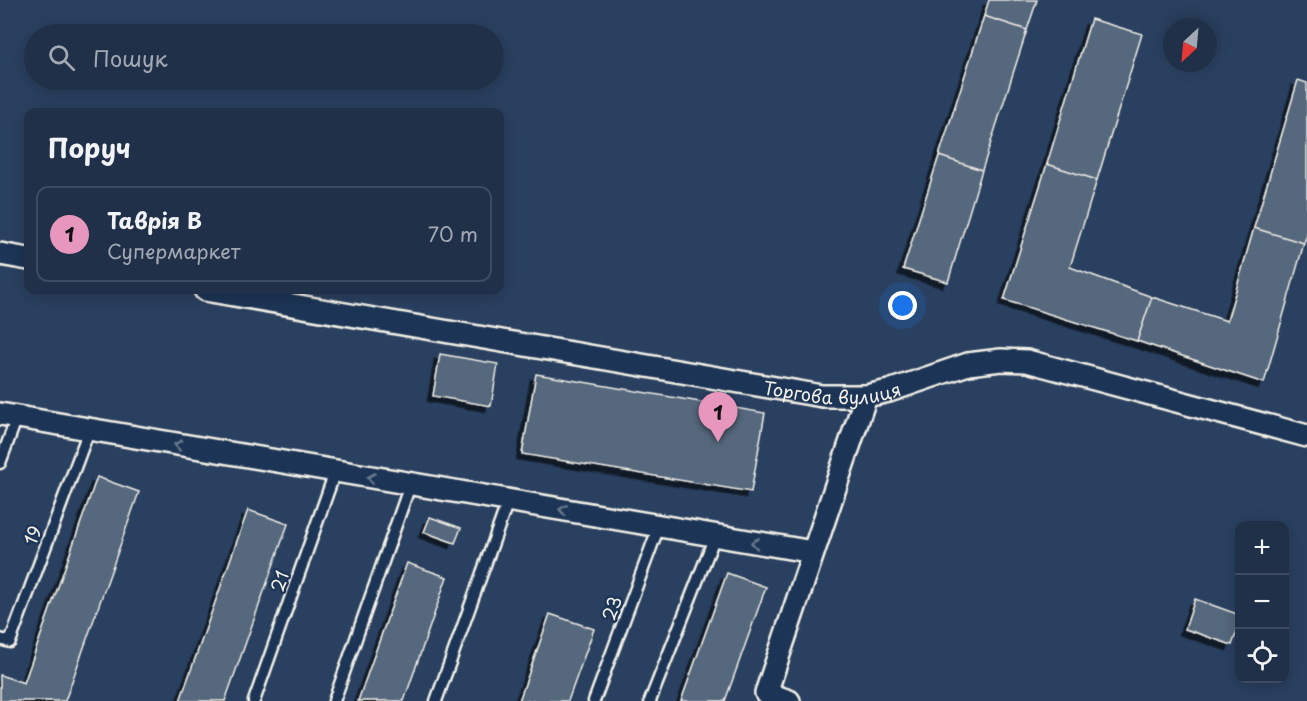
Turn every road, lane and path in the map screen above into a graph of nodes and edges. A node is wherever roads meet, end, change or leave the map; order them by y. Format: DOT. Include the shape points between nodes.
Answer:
graph roads {
  1 [pos="0,254"];
  2 [pos="24,258"];
  3 [pos="229,294"];
  4 [pos="866,396"];
  5 [pos="9,416"];
  6 [pos="89,430"];
  7 [pos="1307,436"];
  8 [pos="0,464"];
  9 [pos="335,472"];
  10 [pos="410,485"];
  11 [pos="508,501"];
  12 [pos="659,526"];
  13 [pos="715,536"];
  14 [pos="813,552"];
  15 [pos="0,639"];
  16 [pos="254,701"];
  17 [pos="334,701"];
  18 [pos="436,701"];
  19 [pos="594,701"];
  20 [pos="650,701"];
  21 [pos="789,701"];
  1 -- 2 [label="street"];
  3 -- 4 [label="street, Торгова вулиця" via="822,396"];
  4 -- 7 [label="street, Торгова вулиця" via="968,364 1027,361"];
  4 -- 14 [label="street"];
  5 -- 6 [label="street"];
  5 -- 8 [label="lane"];
  9 -- 6 [label="street, one-way"];
  6 -- 15 [label="lane, 19" via="10,642"];
  10 -- 9 [label="street, one-way"];
  9 -- 16 [label="lane, 21"];
  10 -- 11 [label="street"];
  10 -- 17 [label="lane"];
  12 -- 11 [label="street, one-way"];
  11 -- 18 [label="lane"];
  12 -- 13 [label="street"];
  12 -- 19 [label="lane, 23"];
  14 -- 13 [label="street, one-way"];
  13 -- 20 [label="lane"];
  14 -- 21 [label="street" via="766,693"];
}
